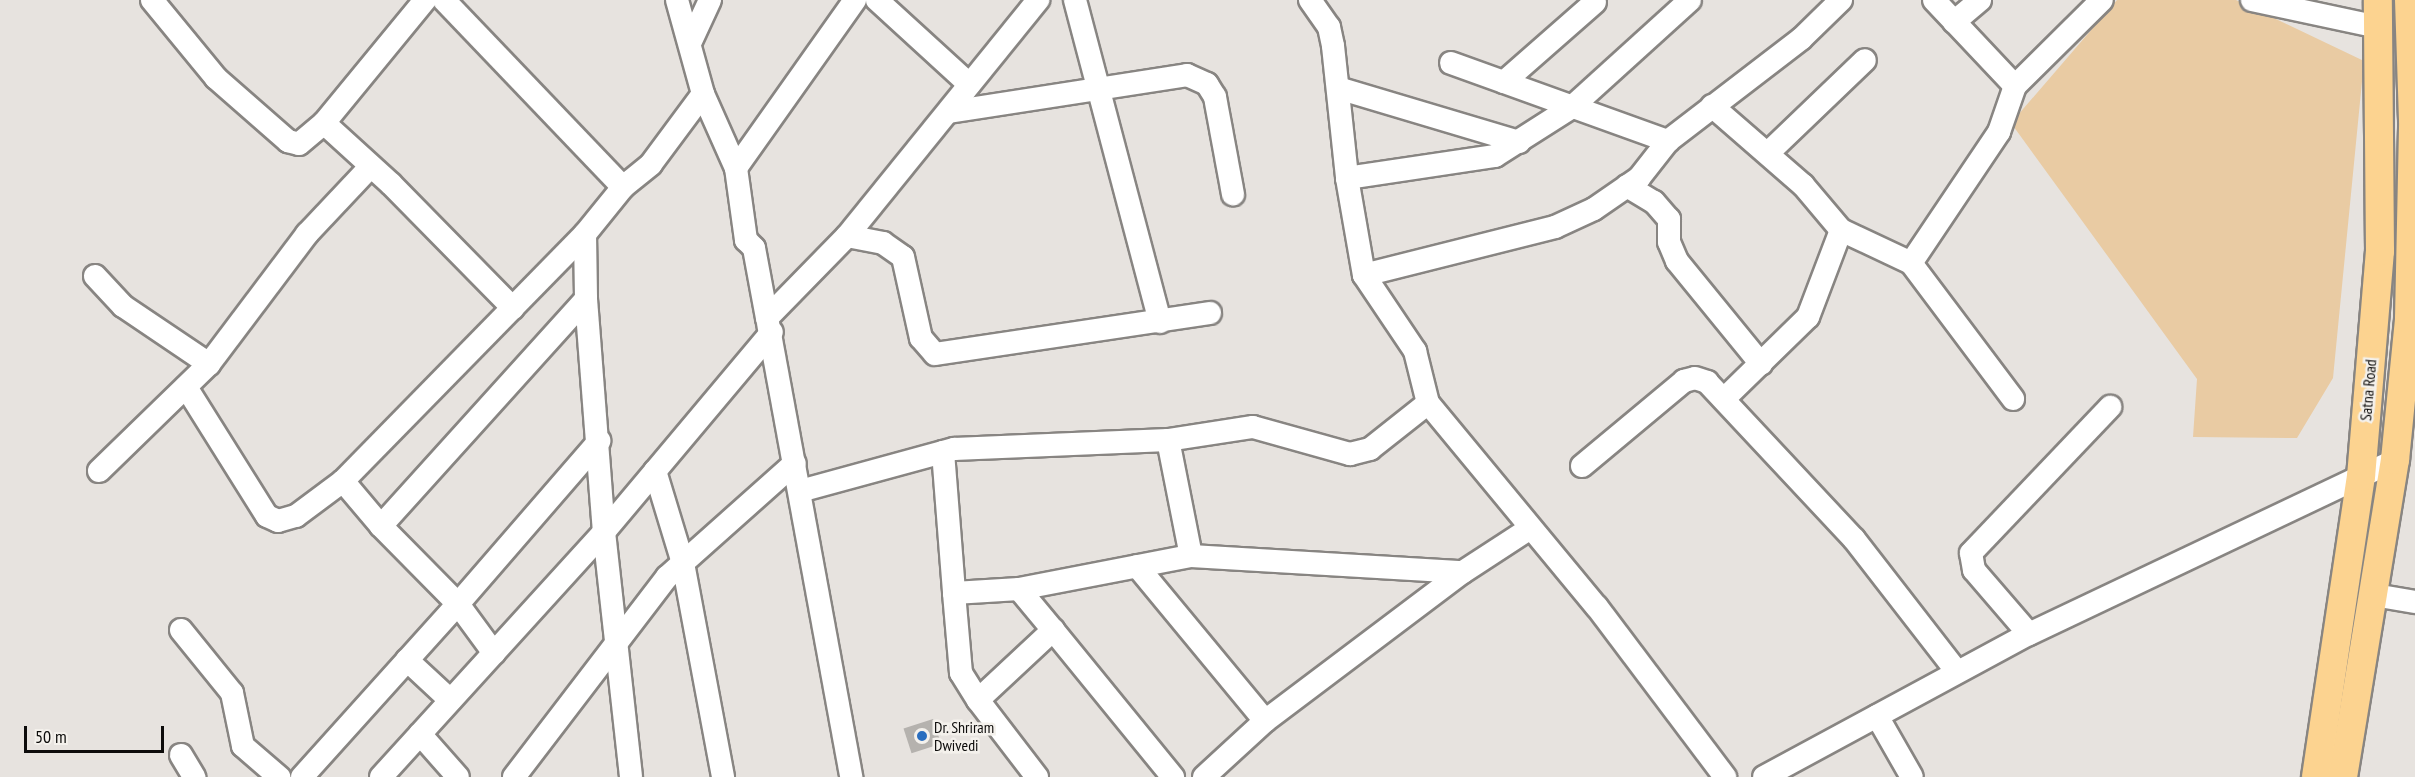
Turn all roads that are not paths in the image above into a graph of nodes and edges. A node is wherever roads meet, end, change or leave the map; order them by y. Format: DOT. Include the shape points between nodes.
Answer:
graph roads {
  1 [pos="152,0"];
  2 [pos="425,0"];
  3 [pos="444,0"];
  4 [pos="677,0"];
  5 [pos="710,0"];
  6 [pos="855,0"];
  7 [pos="877,0"];
  8 [pos="1038,0"];
  9 [pos="1075,0"];
  10 [pos="1310,0"];
  11 [pos="1690,0"];
  12 [pos="1841,0"];
  13 [pos="1934,0"];
  14 [pos="1980,0"];
  15 [pos="2102,0"];
  16 [pos="2252,0"];
  17 [pos="2409,0"];
  18 [pos="1595,2"];
  19 [pos="2378,13"];
  20 [pos="1954,22"];
  21 [pos="691,42"];
  22 [pos="1865,60"];
  23 [pos="1451,63"];
  24 [pos="1504,82"];
  25 [pos="969,84"];
  26 [pos="2015,86"];
  27 [pos="1338,88"];
  28 [pos="1102,91"];
  29 [pos="703,94"];
  30 [pos="1712,106"];
  31 [pos="1572,107"];
  32 [pos="950,112"];
  33 [pos="324,123"];
  34 [pos="1668,141"];
  35 [pos="1519,142"];
  36 [pos="1768,153"];
  37 [pos="371,166"];
  38 [pos="736,168"];
  39 [pos="1347,178"];
  40 [pos="1627,186"];
  41 [pos="623,187"];
  42 [pos="1233,194"];
  43 [pos="1841,230"];
  44 [pos="585,234"];
  45 [pos="847,236"];
  46 [pos="1911,264"];
  47 [pos="1364,275"];
  48 [pos="95,276"];
  49 [pos="586,299"];
  50 [pos="513,308"];
  51 [pos="1210,313"];
  52 [pos="1160,322"];
  53 [pos="769,325"];
  54 [pos="209,364"];
  55 [pos="1761,364"];
  56 [pos="186,387"];
  57 [pos="1725,398"];
  58 [pos="2013,399"];
  59 [pos="1428,403"];
  60 [pos="2110,408"];
  61 [pos="1168,440"];
  62 [pos="598,441"];
  63 [pos="943,452"];
  64 [pos="2395,460"];
  65 [pos="795,463"];
  66 [pos="1582,466"];
  67 [pos="99,471"];
  68 [pos="655,471"];
  69 [pos="2361,477"];
  70 [pos="343,481"];
  71 [pos="800,491"];
  72 [pos="381,526"];
  73 [pos="1529,529"];
  74 [pos="604,532"];
  75 [pos="1191,556"];
  76 [pos="683,563"];
  77 [pos="1137,566"];
  78 [pos="1463,572"];
  79 [pos="1019,589"];
  80 [pos="954,593"];
  81 [pos="2374,594"];
  82 [pos="2415,602"];
  83 [pos="458,604"];
  84 [pos="181,630"];
  85 [pos="1053,630"];
  86 [pos="2029,634"];
  87 [pos="614,644"];
  88 [pos="494,653"];
  89 [pos="408,660"];
  90 [pos="1957,672"];
  91 [pos="450,700"];
  92 [pos="978,700"];
  93 [pos="1877,716"];
  94 [pos="1265,721"];
  95 [pos="420,734"];
  96 [pos="181,755"];
  97 [pos="194,777"];
  98 [pos="279,777"];
  99 [pos="302,777"];
  100 [pos="381,777"];
  101 [pos="458,777"];
  102 [pos="513,777"];
  103 [pos="631,777"];
  104 [pos="723,777"];
  105 [pos="851,777"];
  106 [pos="1037,777"];
  107 [pos="1173,777"];
  108 [pos="1204,777"];
  109 [pos="1725,777"];
  110 [pos="1764,777"];
  111 [pos="1912,777"];
  112 [pos="2316,777"];
  113 [pos="2343,777"];
  1 -- 33 [label="street" via="202,64 288,141 304,143"];
  2 -- 33 [label="street"];
  3 -- 41 [label="street"];
  4 -- 21 [label="street"];
  5 -- 21 [label="street"];
  6 -- 38 [label="street"];
  7 -- 25 [label="street"];
  8 -- 25 [label="street"];
  9 -- 28 [label="street"];
  10 -- 27 [label="street" via="1329,27"];
  11 -- 31 [label="street"];
  12 -- 30 [label="street" via="1801,39"];
  13 -- 20 [label="street"];
  14 -- 20 [label="street"];
  15 -- 26 [label="street"];
  16 -- 19 [label="street"];
  17 -- 64 [label="main road" via="2413,120 2409,319"];
  18 -- 24 [label="street"];
  19 -- 69 [label="main road, Satna Road" via="2380,251"];
  20 -- 26 [label="street"];
  21 -- 29 [label="street"];
  22 -- 36 [label="street"];
  23 -- 24 [label="street"];
  24 -- 31 [label="street"];
  25 -- 32 [label="street"];
  26 -- 46 [label="street" via="1999,132"];
  27 -- 35 [label="street"];
  27 -- 39 [label="street"];
  28 -- 32 [label="street"];
  28 -- 42 [label="street" via="1173,74 1207,84 1221,116"];
  28 -- 52 [label="street"];
  29 -- 38 [label="street"];
  29 -- 41 [label="street" via="651,164"];
  30 -- 34 [label="street"];
  30 -- 36 [label="street"];
  31 -- 34 [label="street"];
  31 -- 35 [label="street"];
  32 -- 45 [label="street"];
  33 -- 37 [label="street"];
  34 -- 40 [label="street"];
  35 -- 39 [label="street" via="1470,163"];
  36 -- 43 [label="street"];
  37 -- 50 [label="street"];
  37 -- 54 [label="street" via="302,241"];
  38 -- 53 [label="street" via="746,240 754,248"];
  39 -- 47 [label="street"];
  40 -- 47 [label="street" via="1555,227"];
  40 -- 55 [label="street" via="1654,202 1669,219 1669,242 1677,261"];
  41 -- 44 [label="street"];
  43 -- 46 [label="street"];
  43 -- 55 [label="street" via="1812,312"];
  44 -- 49 [label="street"];
  44 -- 50 [label="street"];
  45 -- 52 [label="street" via="883,243 903,257 921,338 935,354"];
  45 -- 53 [label="street"];
  46 -- 58 [label="street"];
  47 -- 59 [label="street" via="1415,351"];
  48 -- 54 [label="street" via="123,306"];
  49 -- 62 [label="street"];
  49 -- 72 [label="street"];
  50 -- 70 [label="street"];
  51 -- 52 [label="street"];
  53 -- 65 [label="street"];
  53 -- 68 [label="street"];
  54 -- 56 [label="street"];
  55 -- 57 [label="street"];
  56 -- 67 [label="street"];
  56 -- 70 [label="street" via="267,516 278,521 291,519"];
  57 -- 66 [label="street" via="1707,382 1695,378 1684,381"];
  57 -- 90 [label="street" via="1854,539"];
  59 -- 61 [label="street" via="1370,449 1350,454 1253,427"];
  59 -- 73 [label="street"];
  60 -- 86 [label="street" via="1971,553 1974,570"];
  61 -- 63 [label="street"];
  61 -- 75 [label="street"];
  62 -- 74 [label="street"];
  62 -- 83 [label="street"];
  63 -- 71 [label="street"];
  63 -- 80 [label="street"];
  64 -- 69 [label="street"];
  64 -- 81 [label="main road"];
  65 -- 71 [label="street"];
  65 -- 76 [label="street"];
  68 -- 74 [label="street"];
  68 -- 76 [label="street"];
  69 -- 86 [label="street"];
  69 -- 112 [label="main road, Satna Road"];
  70 -- 72 [label="street"];
  71 -- 105 [label="street"];
  72 -- 83 [label="street"];
  73 -- 78 [label="street"];
  73 -- 109 [label="street" via="1597,607"];
  74 -- 87 [label="street"];
  74 -- 88 [label="street"];
  75 -- 77 [label="street"];
  75 -- 78 [label="street"];
  76 -- 87 [label="street"];
  76 -- 104 [label="street"];
  77 -- 79 [label="street"];
  77 -- 94 [label="street"];
  78 -- 94 [label="street"];
  79 -- 80 [label="street"];
  79 -- 85 [label="street"];
  80 -- 92 [label="street" via="961,673"];
  81 -- 82 [label="street"];
  81 -- 113 [label="main road"];
  83 -- 88 [label="street"];
  83 -- 89 [label="street"];
  84 -- 98 [label="street" via="232,693 243,746"];
  85 -- 92 [label="street"];
  85 -- 107 [label="street"];
  86 -- 90 [label="street"];
  87 -- 102 [label="street"];
  87 -- 103 [label="street"];
  88 -- 91 [label="street"];
  89 -- 91 [label="street"];
  89 -- 99 [label="street"];
  90 -- 93 [label="street"];
  91 -- 95 [label="street"];
  92 -- 106 [label="street"];
  93 -- 110 [label="street"];
  93 -- 111 [label="street"];
  94 -- 108 [label="street"];
  95 -- 100 [label="street"];
  95 -- 101 [label="street"];
  96 -- 97 [label="street"];
}
